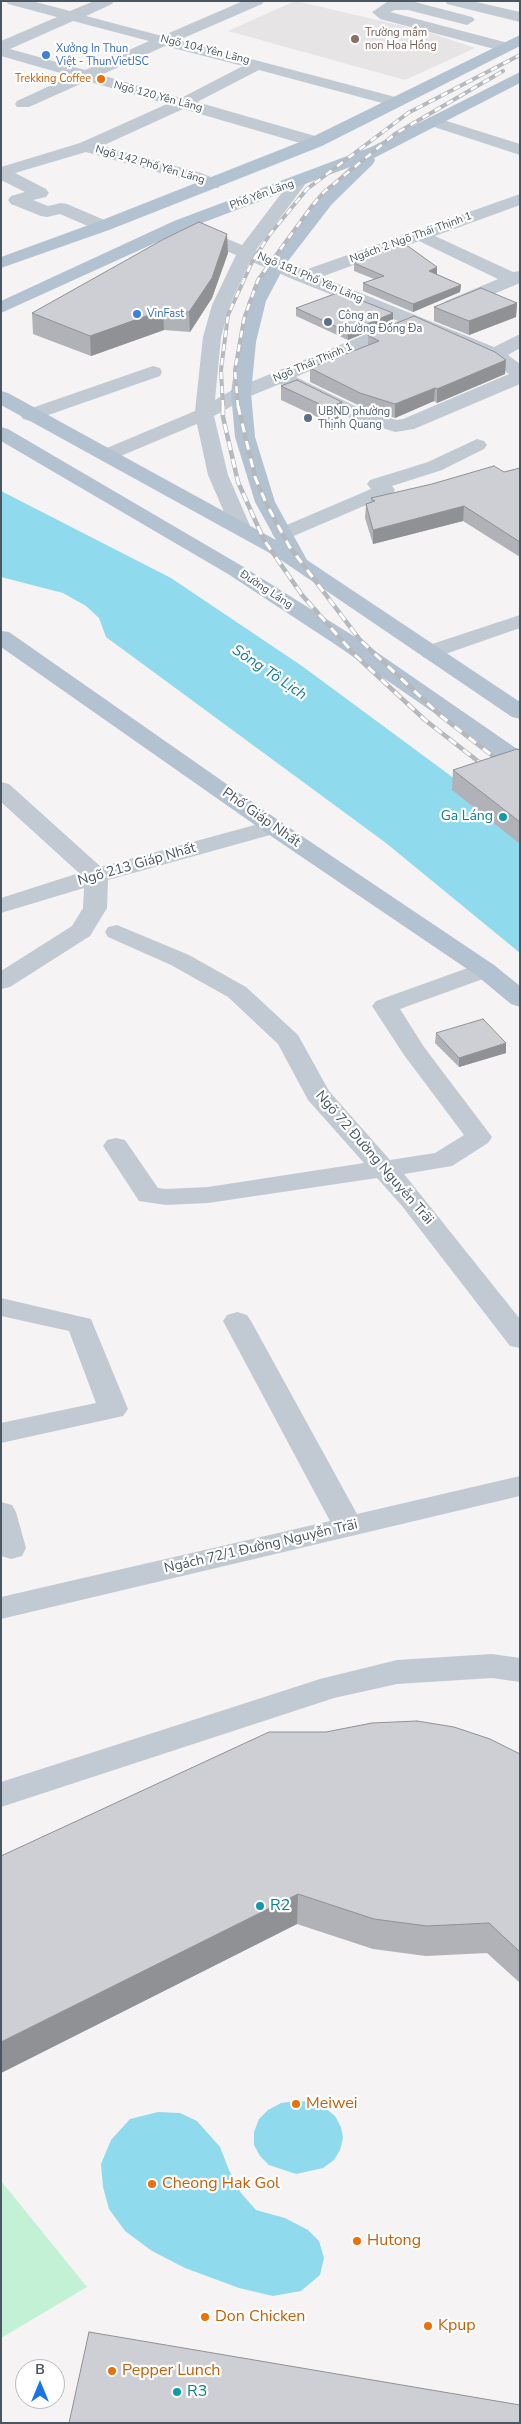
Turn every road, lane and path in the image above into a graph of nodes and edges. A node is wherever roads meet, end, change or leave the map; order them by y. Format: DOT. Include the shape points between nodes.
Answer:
graph roads {
  1 [pos="13,1"];
  2 [pos="107,1"];
  3 [pos="257,1"];
  4 [pos="452,1"];
  5 [pos="72,16"];
  6 [pos="520,17"];
  7 [pos="467,20"];
  8 [pos="164,40"];
  9 [pos="513,44"];
  10 [pos="1,47"];
  11 [pos="1,51"];
  12 [pos="479,60"];
  13 [pos="259,64"];
  14 [pos="520,71"];
  15 [pos="84,76"];
  16 [pos="520,77"];
  17 [pos="397,102"];
  18 [pos="183,103"];
  19 [pos="23,104"];
  20 [pos="434,122"];
  21 [pos="512,132"];
  22 [pos="490,140"];
  23 [pos="316,142"];
  24 [pos="86,147"];
  25 [pos="377,150"];
  26 [pos="520,150"];
  27 [pos="1,173"];
  28 [pos="299,182"];
  29 [pos="212,184"];
  30 [pos="520,199"];
  31 [pos="180,225"];
  32 [pos="102,226"];
  33 [pos="419,235"];
  34 [pos="246,252"];
  35 [pos="1,263"];
  36 [pos="277,264"];
  37 [pos="303,277"];
  38 [pos="517,278"];
  39 [pos="1,308"];
  40 [pos="414,321"];
  41 [pos="520,340"];
  42 [pos="495,354"];
  43 [pos="153,372"];
  44 [pos="281,377"];
  45 [pos="241,393"];
  46 [pos="1,397"];
  47 [pos="204,414"];
  48 [pos="30,415"];
  49 [pos="1,433"];
  50 [pos="478,445"];
  51 [pos="109,454"];
  52 [pos="241,528"];
  53 [pos="282,534"];
  54 [pos="300,563"];
  55 [pos="520,621"];
  56 [pos="1,637"];
  57 [pos="431,652"];
  58 [pos="520,712"];
  59 [pos="520,762"];
  60 [pos="1,789"];
  61 [pos="273,827"];
  62 [pos="96,876"];
  63 [pos="1,906"];
  64 [pos="117,932"];
  65 [pos="485,970"];
  66 [pos="1,982"];
  67 [pos="520,999"];
  68 [pos="116,1146"];
  69 [pos="384,1167"];
  70 [pos="1,1307"];
  71 [pos="510,1311"];
  72 [pos="237,1321"];
  73 [pos="520,1339"];
  74 [pos="1,1433"];
  75 [pos="520,1486"];
  76 [pos="1,1512"];
  77 [pos="349,1526"];
  78 [pos="11,1548"];
  79 [pos="1,1608"];
  80 [pos="520,1670"];
  81 [pos="1,1795"];
  1 -- 5 [label="street, Ngõ 104 Yên Lãng"];
  2 -- 5 [label="street"];
  3 -- 8 [label="street"];
  4 -- 6 [label="street"];
  5 -- 8 [label="street, Ngõ 104 Yên Lãng"];
  5 -- 10 [label="street"];
  7 -- 9 [label="street" via="408,5 392,5 380,12"];
  8 -- 13 [label="street, Ngõ 104 Yên Lãng"];
  8 -- 15 [label="street"];
  9 -- 12 [label="main road"];
  11 -- 15 [label="street, Ngõ 120 Yên Lãng"];
  12 -- 14 [label="main road"];
  12 -- 17 [label="main road"];
  13 -- 17 [label="street, Ngõ 104 Yên Lãng"];
  13 -- 18 [label="street"];
  15 -- 18 [label="street, Ngõ 120 Yên Lãng"];
  15 -- 19 [label="street"];
  16 -- 20 [label="main road, Phố Yên Lãng"];
  17 -- 23 [label="main road"];
  18 -- 23 [label="street, Ngõ 120 Yên Lãng"];
  18 -- 24 [label="street"];
  20 -- 22 [label="street"];
  20 -- 25 [label="main road, Phố Yên Lãng"];
  21 -- 22 [label="street"];
  22 -- 26 [label="street"];
  23 -- 29 [label="main road"];
  24 -- 27 [label="street, Ngõ 142 Phố Yên Lãng"];
  24 -- 29 [label="street, Ngõ 142 Phố Yên Lãng"];
  25 -- 28 [label="main road, Phố Yên Lãng"];
  25 -- 36 [label="main road" via="326,200"];
  27 -- 32 [label="street" via="40,193 17,200 47,212 61,208"];
  28 -- 31 [label="main road, Phố Yên Lãng"];
  28 -- 34 [label="street"];
  29 -- 32 [label="main road"];
  30 -- 33 [label="street, Ngách 2 Ngõ Thái Thịnh 1"];
  31 -- 34 [label="street, Ngõ 181 Phố Yên Lãng"];
  31 -- 39 [label="main road, Phố Yên Lãng"];
  32 -- 35 [label="main road"];
  33 -- 37 [label="street, Ngách 2 Ngõ Thái Thịnh 1"];
  33 -- 38 [label="street"];
  34 -- 36 [label="street, Ngõ 181 Phố Yên Lãng"];
  34 -- 47 [label="street" via="228,287 212,337"];
  36 -- 37 [label="street, Ngõ 181 Phố Yên Lãng"];
  36 -- 45 [label="main road" via="257,301 247,342"];
  37 -- 40 [label="street, Ngõ 181 Phố Yên Lãng"];
  38 -- 40 [label="street, Ngõ Thái Thịnh 1"];
  40 -- 42 [label="street, Ngõ 181 Phố Yên Lãng"];
  40 -- 44 [label="street, Ngõ Thái Thịnh 1"];
  41 -- 42 [label="street"];
  42 -- 44 [label="street, Ngõ 181 Phố Yên Lãng" via="518,372 517,378 402,426 385,424 352,412"];
  43 -- 48 [label="street"];
  44 -- 45 [label="street, Ngõ Thái Thịnh 1"];
  45 -- 47 [label="street, Ngõ Thái Thịnh 1"];
  45 -- 53 [label="main road" via="244,437 265,502"];
  46 -- 48 [label="main road"];
  47 -- 51 [label="street, Ngõ Thái Thịnh 1"];
  47 -- 52 [label="street" via="218,475"];
  48 -- 51 [label="main road"];
  49 -- 59 [label="main road, Đường Láng" via="235,570 344,640"];
  50 -- 53 [label="street" via="435,466 377,484 385,490"];
  51 -- 52 [label="main road"];
  52 -- 54 [label="main road"];
  53 -- 54 [label="main road"];
  54 -- 57 [label="main road"];
  55 -- 57 [label="street"];
  56 -- 61 [label="main road, Phố Giáp Nhất"];
  57 -- 58 [label="main road"];
  60 -- 62 [label="street"];
  61 -- 62 [label="street, Ngõ 213 Giáp Nhất"];
  61 -- 65 [label="main road, Phố Giáp Nhất"];
  62 -- 63 [label="street, Ngõ 213 Giáp Nhất"];
  62 -- 66 [label="street" via="94,908 81,931"];
  64 -- 69 [label="street, Ngõ 72 Đường Nguyễn Trãi" via="180,960 237,992 289,1040 317,1094"];
  65 -- 67 [label="main road, Phố Giáp Nhất"];
  65 -- 69 [label="street" via="385,1006 413,1050 479,1137 442,1160"];
  68 -- 69 [label="street" via="149,1195 166,1197 208,1195"];
  69 -- 71 [label="street, Ngõ 72 Đường Nguyễn Trãi"];
  70 -- 74 [label="street" via="81,1325 112,1409"];
  71 -- 73 [label="street, Ngõ 72 Đường Nguyễn Trãi"];
  72 -- 77 [label="street"];
  75 -- 77 [label="street, Ngách 72/1 Đường Nguyễn Trãi"];
  76 -- 78 [label="street"];
  77 -- 79 [label="street, Ngách 72/1 Đường Nguyễn Trãi"];
  80 -- 81 [label="street" via="492,1666 397,1672 331,1687"];
}
